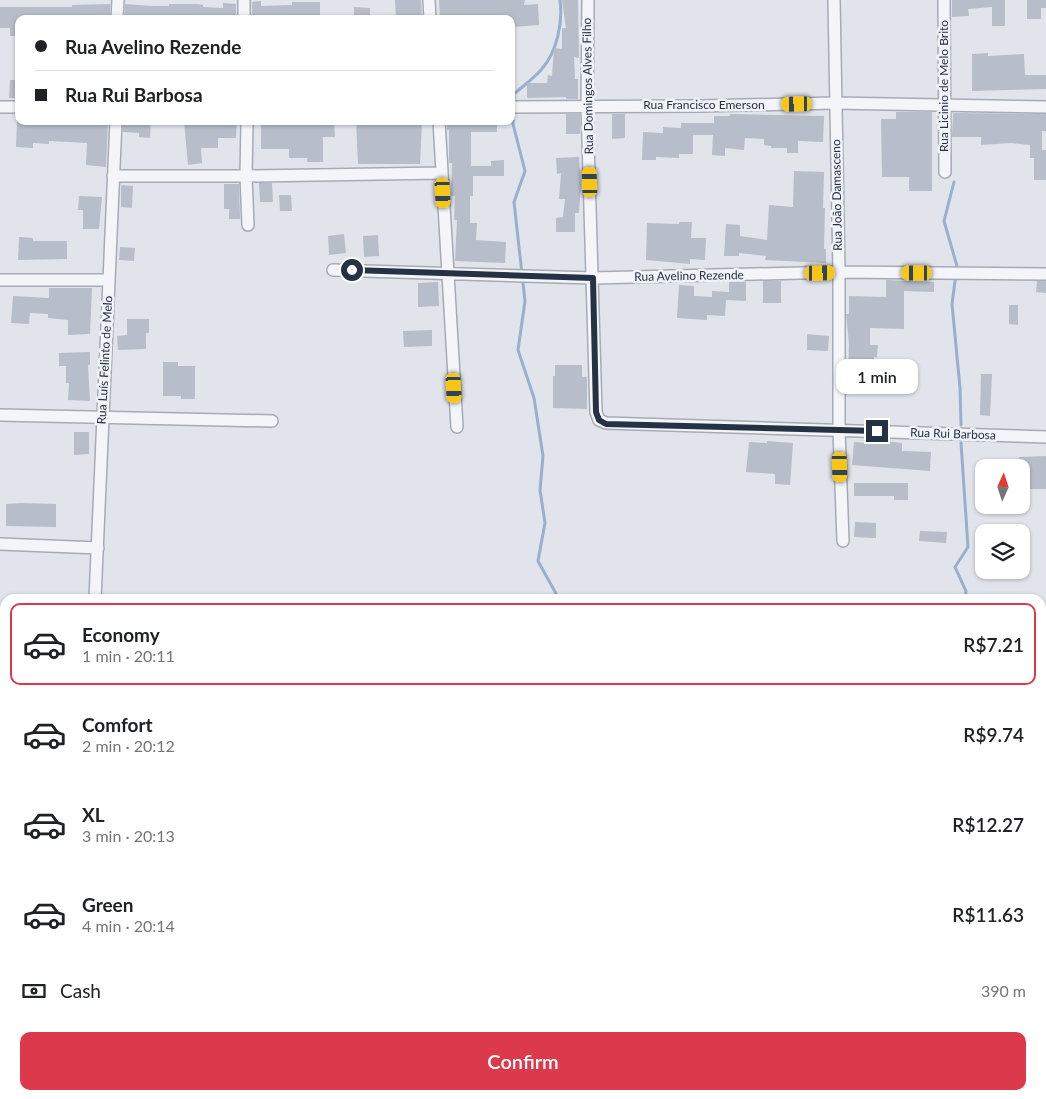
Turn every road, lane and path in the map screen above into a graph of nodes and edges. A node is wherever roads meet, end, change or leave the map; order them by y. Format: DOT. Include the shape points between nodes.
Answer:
graph roads {
  1 [pos="118,0"];
  2 [pos="244,0"];
  3 [pos="429,0"];
  4 [pos="588,0"];
  5 [pos="834,0"];
  6 [pos="944,0"];
  7 [pos="117,15"];
  8 [pos="244,15"];
  9 [pos="430,15"];
  10 [pos="835,104"];
  11 [pos="587,106"];
  12 [pos="944,106"];
  13 [pos="0,107"];
  14 [pos="15,107"];
  15 [pos="515,107"];
  16 [pos="1046,107"];
  17 [pos="116,125"];
  18 [pos="247,125"];
  19 [pos="439,125"];
  20 [pos="944,172"];
  21 [pos="442,173"];
  22 [pos="113,176"];
  23 [pos="246,176"];
  24 [pos="248,225"];
  25 [pos="333,270"];
  26 [pos="447,272"];
  27 [pos="839,272"];
  28 [pos="1046,274"];
  29 [pos="593,278"];
  30 [pos="0,280"];
  31 [pos="109,280"];
  32 [pos="596,412"];
  33 [pos="0,415"];
  34 [pos="102,418"];
  35 [pos="272,421"];
  36 [pos="457,427"];
  37 [pos="839,430"];
  38 [pos="1046,437"];
  39 [pos="843,541"];
  40 [pos="0,544"];
  41 [pos="98,548"];
  42 [pos="95,594"];
  1 -- 7 [label="street"];
  2 -- 8 [label="street"];
  3 -- 9 [label="street"];
  4 -- 11 [label="street, Rua Domingos Alves Filho"];
  5 -- 10 [label="street, Rua João Damasceno"];
  6 -- 12 [label="street, Rua Licinio de Melo Brito"];
  10 -- 11 [label="street, Rua Francisco Emerson"];
  10 -- 12 [label="street, Rua Francisco Emerson"];
  10 -- 27 [label="street, Rua João Damasceno"];
  11 -- 15 [label="street, Rua Francisco Emerson"];
  11 -- 29 [label="street, Rua Domingos Alves Filho"];
  12 -- 16 [label="street, Rua Francisco Emerson"];
  12 -- 20 [label="street, Rua Licinio de Melo Brito"];
  13 -- 14 [label="street"];
  17 -- 22 [label="street, Rua Luís Felinto de Melo"];
  18 -- 23 [label="street"];
  19 -- 21 [label="street"];
  21 -- 23 [label="street"];
  21 -- 26 [label="street"];
  22 -- 23 [label="street"];
  22 -- 31 [label="street, Rua Luís Felinto de Melo"];
  23 -- 24 [label="street"];
  25 -- 26 [label="street, Rua Avelino Rezende"];
  26 -- 29 [label="street, Rua Avelino Rezende"];
  26 -- 36 [label="street"];
  27 -- 28 [label="street, Rua Avelino Rezende"];
  27 -- 29 [label="street, Rua Avelino Rezende"];
  27 -- 37 [label="street, Rua João Damasceno"];
  29 -- 32 [label="street, Rua Domingos Alves Filho"];
  30 -- 31 [label="street"];
  31 -- 34 [label="street, Rua Luís Felinto de Melo"];
  32 -- 37 [label="street, Rua Rui Barbosa" via="599,420 606,424"];
  33 -- 34 [label="street"];
  34 -- 35 [label="street"];
  34 -- 41 [label="street, Rua Luís Felinto de Melo"];
  37 -- 38 [label="street, Rua Rui Barbosa"];
  37 -- 39 [label="street, Rua João Damasceno"];
  40 -- 41 [label="street"];
  41 -- 42 [label="street, Rua Luís Felinto de Melo"];
}
